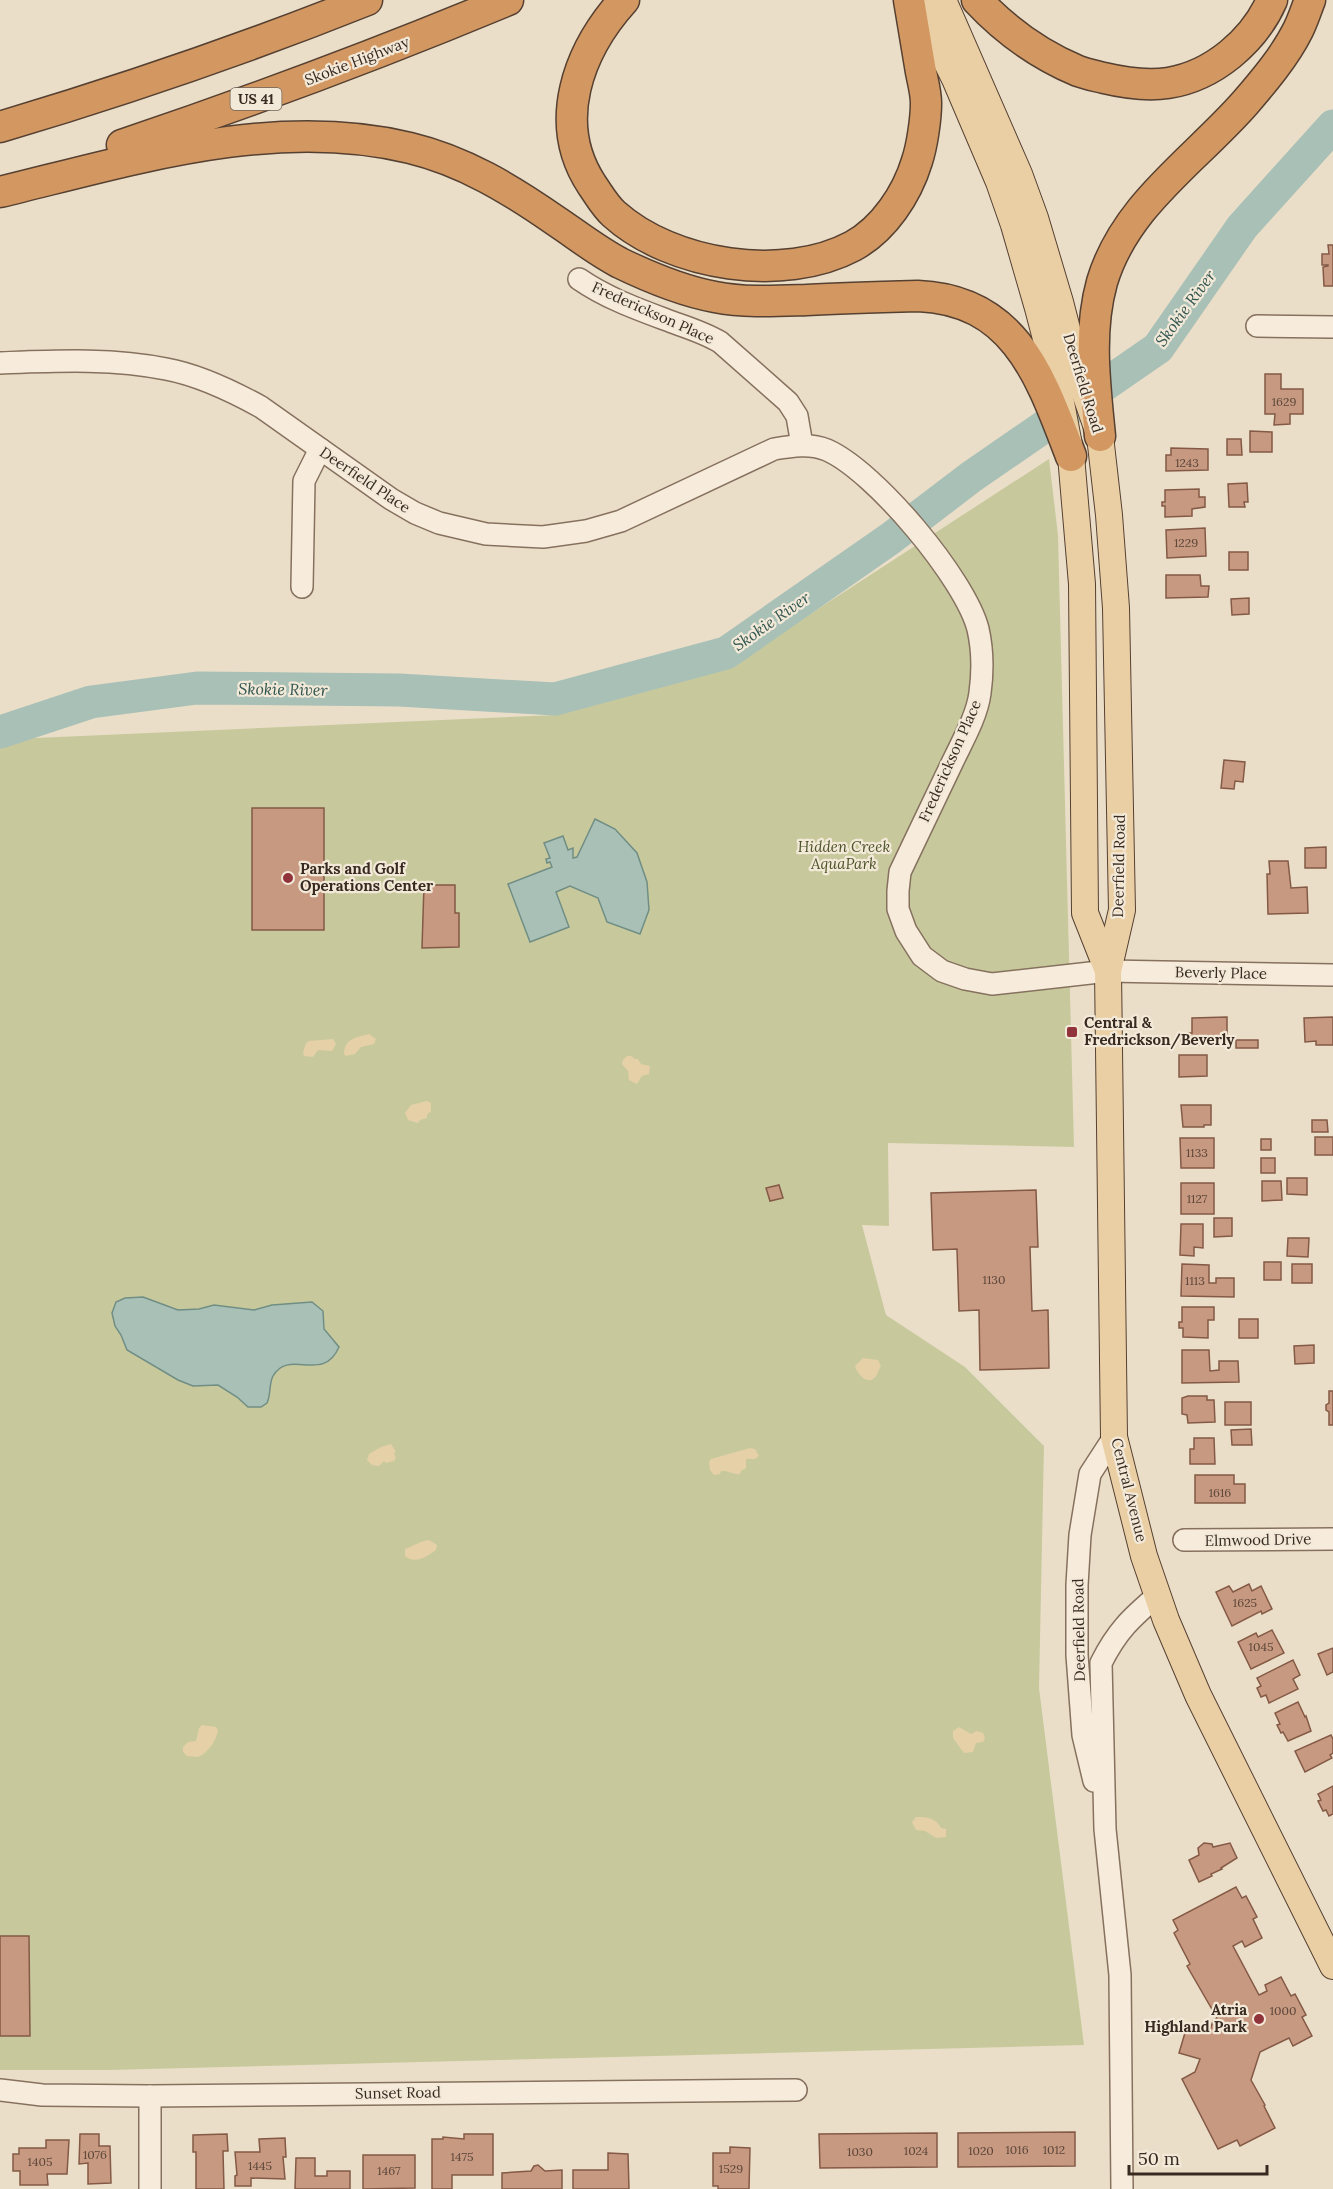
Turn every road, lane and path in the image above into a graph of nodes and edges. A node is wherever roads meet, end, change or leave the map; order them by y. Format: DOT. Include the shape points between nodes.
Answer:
graph roads {
  1 [pos="367,0"];
  2 [pos="508,0"];
  3 [pos="624,0"];
  4 [pos="909,0"];
  5 [pos="916,0"];
  6 [pos="943,0"];
  7 [pos="977,0"];
  8 [pos="1272,0"];
  9 [pos="1310,0"];
  10 [pos="0,127"];
  11 [pos="0,190"];
  12 [pos="579,279"];
  13 [pos="1257,326"];
  14 [pos="1333,327"];
  15 [pos="0,363"];
  16 [pos="1070,378"];
  17 [pos="1100,436"];
  18 [pos="802,445"];
  19 [pos="320,449"];
  20 [pos="1071,456"];
  21 [pos="302,587"];
  22 [pos="1108,971"];
  23 [pos="1333,975"];
  24 [pos="1114,1437"];
  25 [pos="1333,1539"];
  26 [pos="1184,1540"];
  27 [pos="1158,1595"];
  28 [pos="1105,1829"];
  29 [pos="1333,1966"];
  30 [pos="0,2090"];
  31 [pos="796,2090"];
  32 [pos="150,2096"];
  33 [pos="150,2189"];
  34 [pos="1122,2189"];
  1 -- 10 [label="highway" via="149,80"];
  2 -- 11 [label="highway, Skokie Highway / US 41" via="241,105"];
  3 -- 4 [label="highway" via="592,45 576,81 571,127 581,169 614,214 662,245 725,263 769,265 824,258 853,245 897,206 904,194 918,159 926,102"];
  5 -- 16 [label="main road, Deerfield Road" via="956,79 999,182 1034,292"];
  6 -- 16 [label="main road, Deerfield Road" via="1019,174 1060,302"];
  7 -- 8 [label="highway" via="1030,46 1079,72 1126,83 1167,83 1206,70 1227,57 1249,35"];
  9 -- 16 [label="highway" via="1298,31 1244,104 1150,198 1122,235 1103,280 1095,323"];
  11 -- 16 [label="highway" via="222,143 270,138 366,140 453,161 485,176 619,262 674,287 717,298 765,302 937,296 958,301 993,320 1032,363"];
  12 -- 18 [label="street, Frederickson Place" via="597,292 720,342 788,402 797,416"];
  13 -- 14 [label="street"];
  15 -- 19 [label="street, Deerfield Place" via="125,363 168,369 246,398"];
  16 -- 17 [label="highway"];
  16 -- 20 [label="highway"];
  17 -- 22 [label="main road, Deerfield Road" via="1116,608 1122,910"];
  18 -- 19 [label="street, Deerfield Place" via="774,449 621,521 543,537 486,534 439,523 391,499"];
  18 -- 22 [label="street, Frederickson Place" via="827,450 884,493 944,562 977,628 983,660 980,696 900,872 898,909 906,931 922,956 942,971 965,979 992,984"];
  19 -- 21 [label="street" via="303,481"];
  20 -- 22 [label="main road, Deerfield Road" via="1082,584 1085,913"];
  22 -- 23 [label="street, Beverly Place"];
  22 -- 24 [label="main road, Central Avenue"];
  24 -- 27 [label="main road, Central Avenue" via="1144,1556"];
  24 -- 28 [label="street, Deerfield Road" via="1090,1474 1077,1585 1083,1735"];
  25 -- 26 [label="street, Elmwood Drive"];
  27 -- 28 [label="street, Deerfield Road" via="1112,1641 1101,1663"];
  27 -- 29 [label="main road, Central Avenue" via="1197,1695"];
  28 -- 34 [label="street, Deerfield Road" via="1120,1975"];
  30 -- 32 [label="street, Sunset Road" via="42,2095"];
  31 -- 32 [label="street, Sunset Road"];
  32 -- 33 [label="street"];
}
